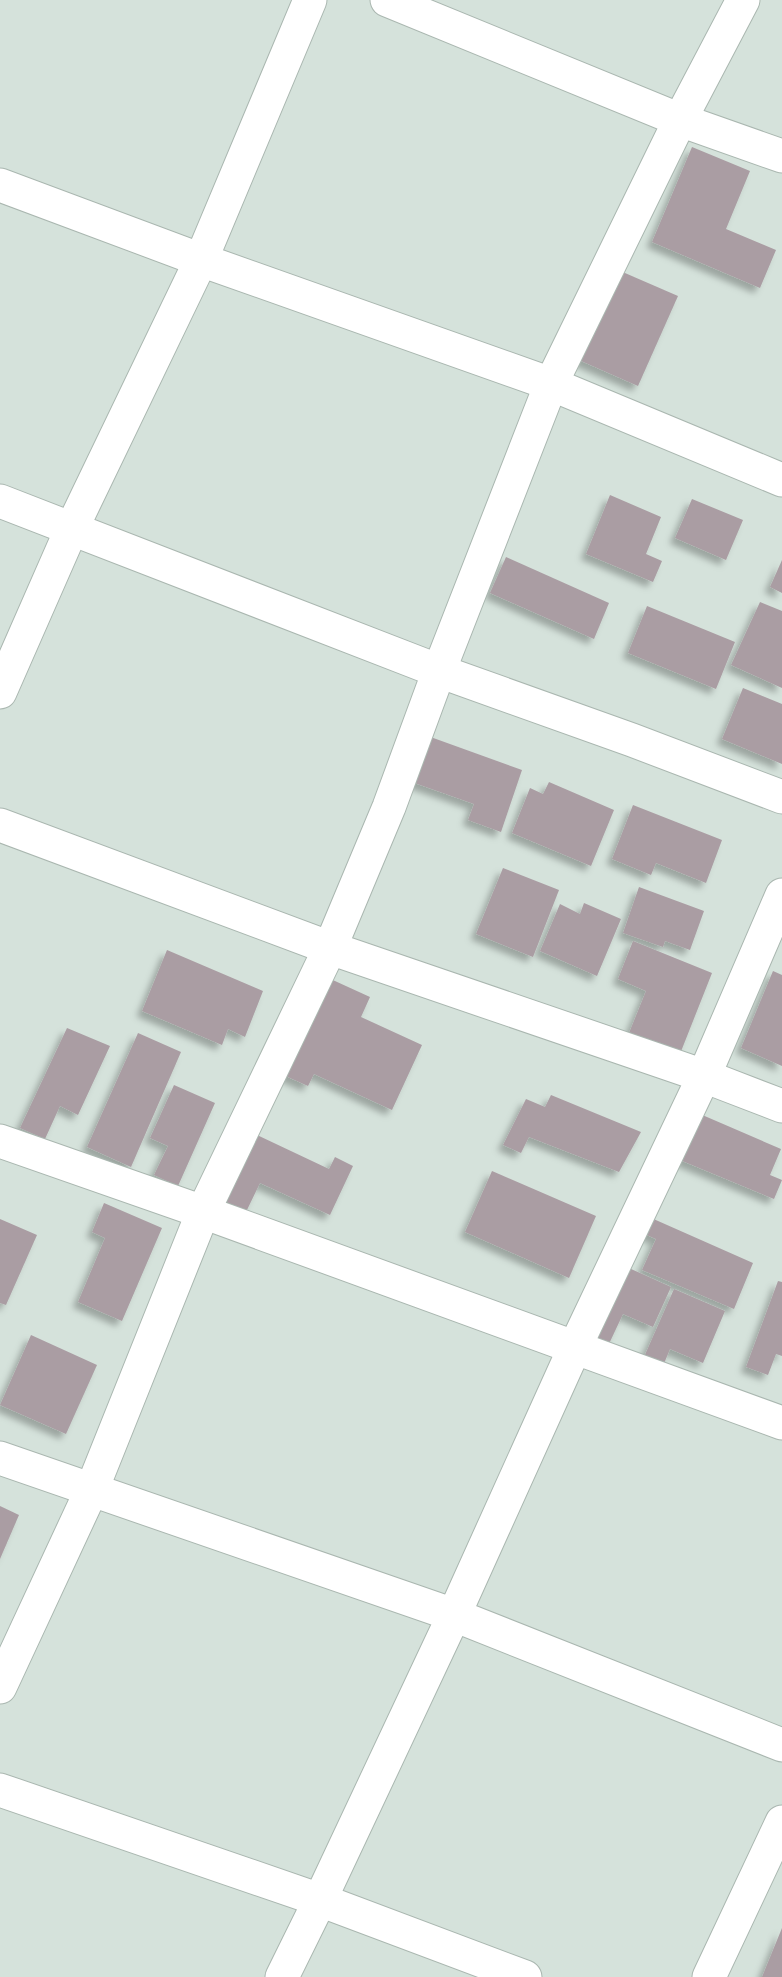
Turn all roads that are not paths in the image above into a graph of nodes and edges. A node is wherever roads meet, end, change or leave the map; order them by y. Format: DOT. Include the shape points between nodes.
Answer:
graph roads {
  1 [pos="310,0"];
  2 [pos="387,0"];
  3 [pos="743,0"];
  4 [pos="680,120"];
  5 [pos="782,156"];
  6 [pos="0,185"];
  7 [pos="201,260"];
  8 [pos="551,384"];
  9 [pos="782,480"];
  10 [pos="0,501"];
  11 [pos="72,528"];
  12 [pos="439,671"];
  13 [pos="0,692"];
  14 [pos="782,797"];
  15 [pos="0,825"];
  16 [pos="782,894"];
  17 [pos="330,948"];
  18 [pos="704,1076"];
  19 [pos="782,1106"];
  20 [pos="0,1142"];
  21 [pos="203,1212"];
  22 [pos="574,1347"];
  23 [pos="782,1423"];
  24 [pos="0,1458"];
  25 [pos="92,1489"];
  26 [pos="454,1615"];
  27 [pos="0,1687"];
  28 [pos="782,1745"];
  29 [pos="0,1790"];
  30 [pos="782,1822"];
  31 [pos="320,1900"];
  32 [pos="282,1977"];
  33 [pos="525,1977"];
  34 [pos="709,1977"];
  1 -- 7 [label="street"];
  2 -- 4 [label="street"];
  3 -- 4 [label="street"];
  4 -- 5 [label="street"];
  4 -- 8 [label="street"];
  6 -- 7 [label="street"];
  7 -- 8 [label="street"];
  7 -- 11 [label="street"];
  8 -- 9 [label="street"];
  8 -- 12 [label="street"];
  10 -- 11 [label="street"];
  11 -- 12 [label="street"];
  11 -- 13 [label="street"];
  12 -- 14 [label="street"];
  12 -- 17 [label="street" via="389,807"];
  15 -- 17 [label="street"];
  16 -- 18 [label="street"];
  17 -- 18 [label="street"];
  17 -- 21 [label="street"];
  18 -- 19 [label="street"];
  18 -- 22 [label="street"];
  20 -- 21 [label="street"];
  21 -- 22 [label="street"];
  21 -- 25 [label="street"];
  22 -- 23 [label="street"];
  22 -- 26 [label="street"];
  24 -- 25 [label="street"];
  25 -- 26 [label="street"];
  25 -- 27 [label="street"];
  26 -- 28 [label="street"];
  26 -- 31 [label="street"];
  29 -- 31 [label="street"];
  30 -- 34 [label="street"];
  31 -- 32 [label="street"];
  31 -- 33 [label="street"];
}
